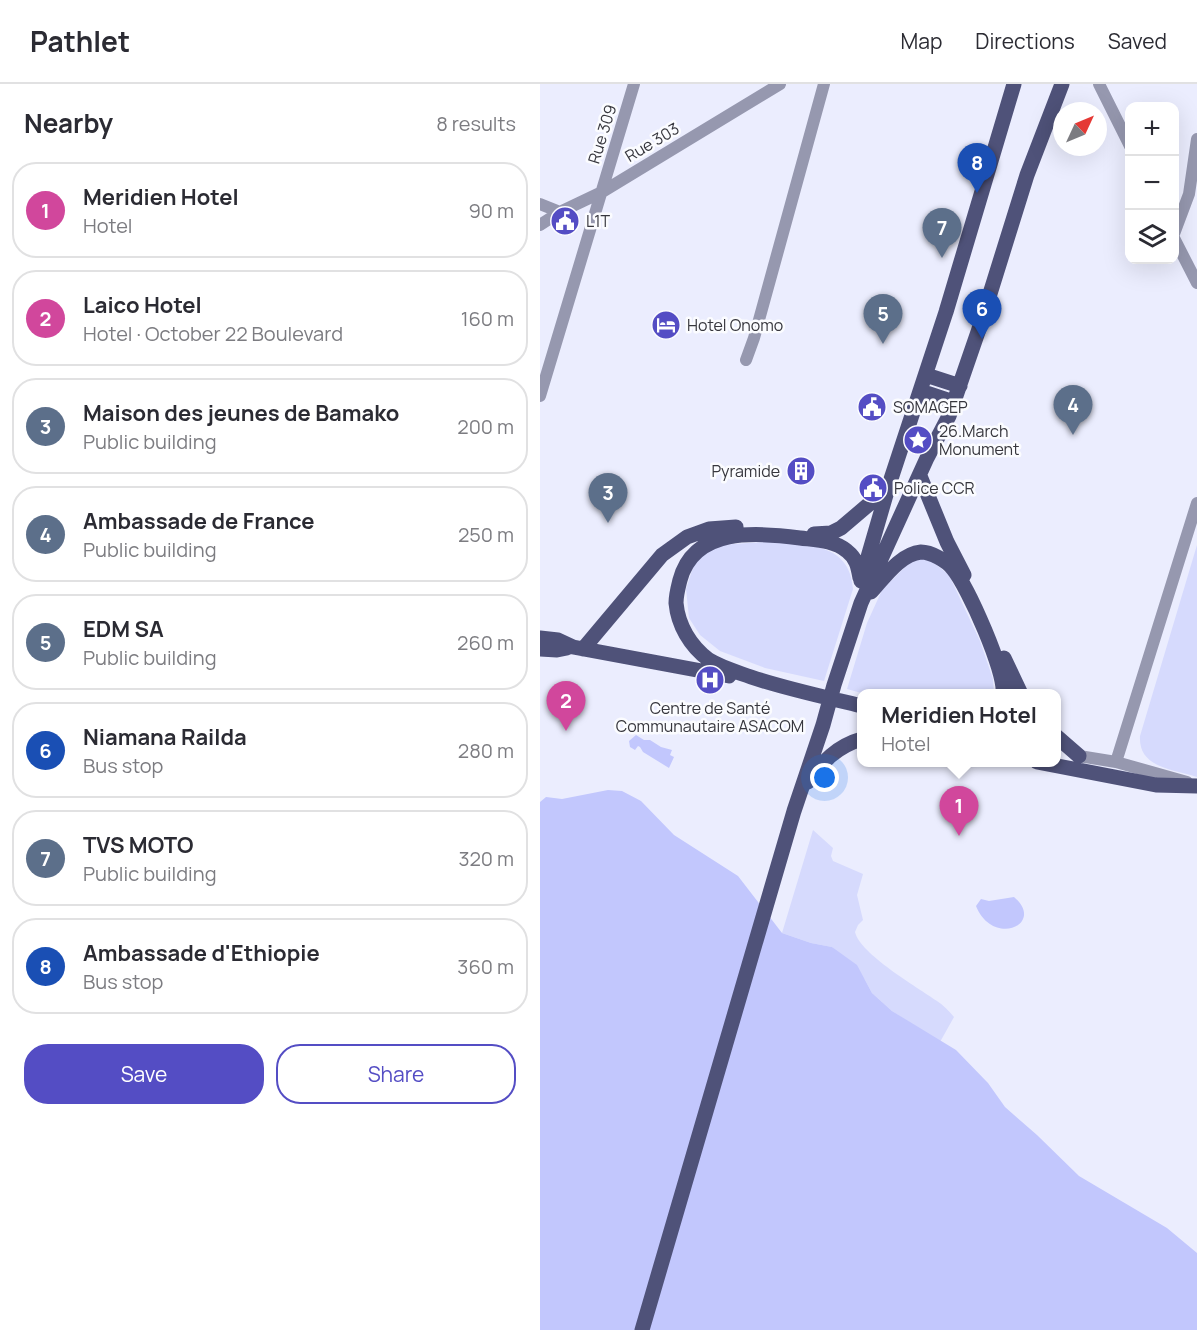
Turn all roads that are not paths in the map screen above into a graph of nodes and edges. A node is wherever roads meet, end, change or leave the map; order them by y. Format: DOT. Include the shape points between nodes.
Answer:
graph roads {
  1 [pos="634,84"];
  2 [pos="780,84"];
  3 [pos="824,84"];
  4 [pos="1014,84"];
  5 [pos="1062,84"];
  6 [pos="1099,84"];
  7 [pos="1125,136"];
  8 [pos="1197,139"];
  9 [pos="602,192"];
  10 [pos="540,204"];
  11 [pos="560,212"];
  12 [pos="1179,222"];
  13 [pos="540,225"];
  14 [pos="1179,246"];
  15 [pos="1197,283"];
  16 [pos="746,360"];
  17 [pos="926,375"];
  18 [pos="960,386"];
  19 [pos="921,391"];
  20 [pos="540,396"];
  21 [pos="954,402"];
  22 [pos="920,476"];
  23 [pos="888,488"];
  24 [pos="1197,503"];
  25 [pos="861,581"];
  26 [pos="861,603"];
  27 [pos="540,638"];
  28 [pos="578,648"];
  29 [pos="540,649"];
  30 [pos="779,686"];
  31 [pos="1004,689"];
  32 [pos="1019,689"];
  33 [pos="857,705"];
  34 [pos="857,740"];
  35 [pos="1061,740"];
  36 [pos="1061,752"];
  37 [pos="1079,756"];
  38 [pos="1116,762"];
  39 [pos="1061,766"];
  40 [pos="1197,785"];
  41 [pos="797,805"];
  42 [pos="642,1330"];
  1 -- 9 [label="street, Rue 309"];
  2 -- 9 [label="street, Rue 303"];
  3 -- 16 [label="street"];
  4 -- 17 [label="main road"];
  5 -- 18 [label="main road" via="1027,175"];
  6 -- 7 [label="street"];
  8 -- 12 [label="street" via="1189,194"];
  9 -- 11 [label="street, Rue 303"];
  9 -- 20 [label="street, Rue 309"];
  10 -- 11 [label="street"];
  11 -- 13 [label="street, Rue 303"];
  14 -- 15 [label="street"];
  17 -- 18 [label="main road"];
  17 -- 19 [label="main road"];
  18 -- 21 [label="main road"];
  19 -- 21 [label="main road"];
  19 -- 23 [label="main road"];
  21 -- 22 [label="main road"];
  22 -- 26 [label="main road"];
  22 -- 32 [label="main road" via="947,542"];
  23 -- 25 [label="main road"];
  23 -- 28 [label="main road" via="831,533 741,527 709,529 687,537 662,555"];
  24 -- 38 [label="street"];
  25 -- 26 [label="main road"];
  25 -- 30 [label="main road" via="858,563 829,541 737,535 714,540 691,555 676,596 684,632 710,660"];
  26 -- 31 [label="main road" via="906,557 925,552 944,561 958,577 977,616 1000,668"];
  26 -- 41 [label="main road"];
  27 -- 28 [label="main road"];
  28 -- 29 [label="main road"];
  28 -- 30 [label="main road"];
  30 -- 33 [label="main road"];
  34 -- 41 [label="main road" via="831,754 809,780"];
  35 -- 37 [label="main road"];
  36 -- 37 [label="main road"];
  37 -- 38 [label="street"];
  38 -- 40 [label="street"];
  39 -- 40 [label="main road" via="1156,784"];
  41 -- 42 [label="main road"];
}
